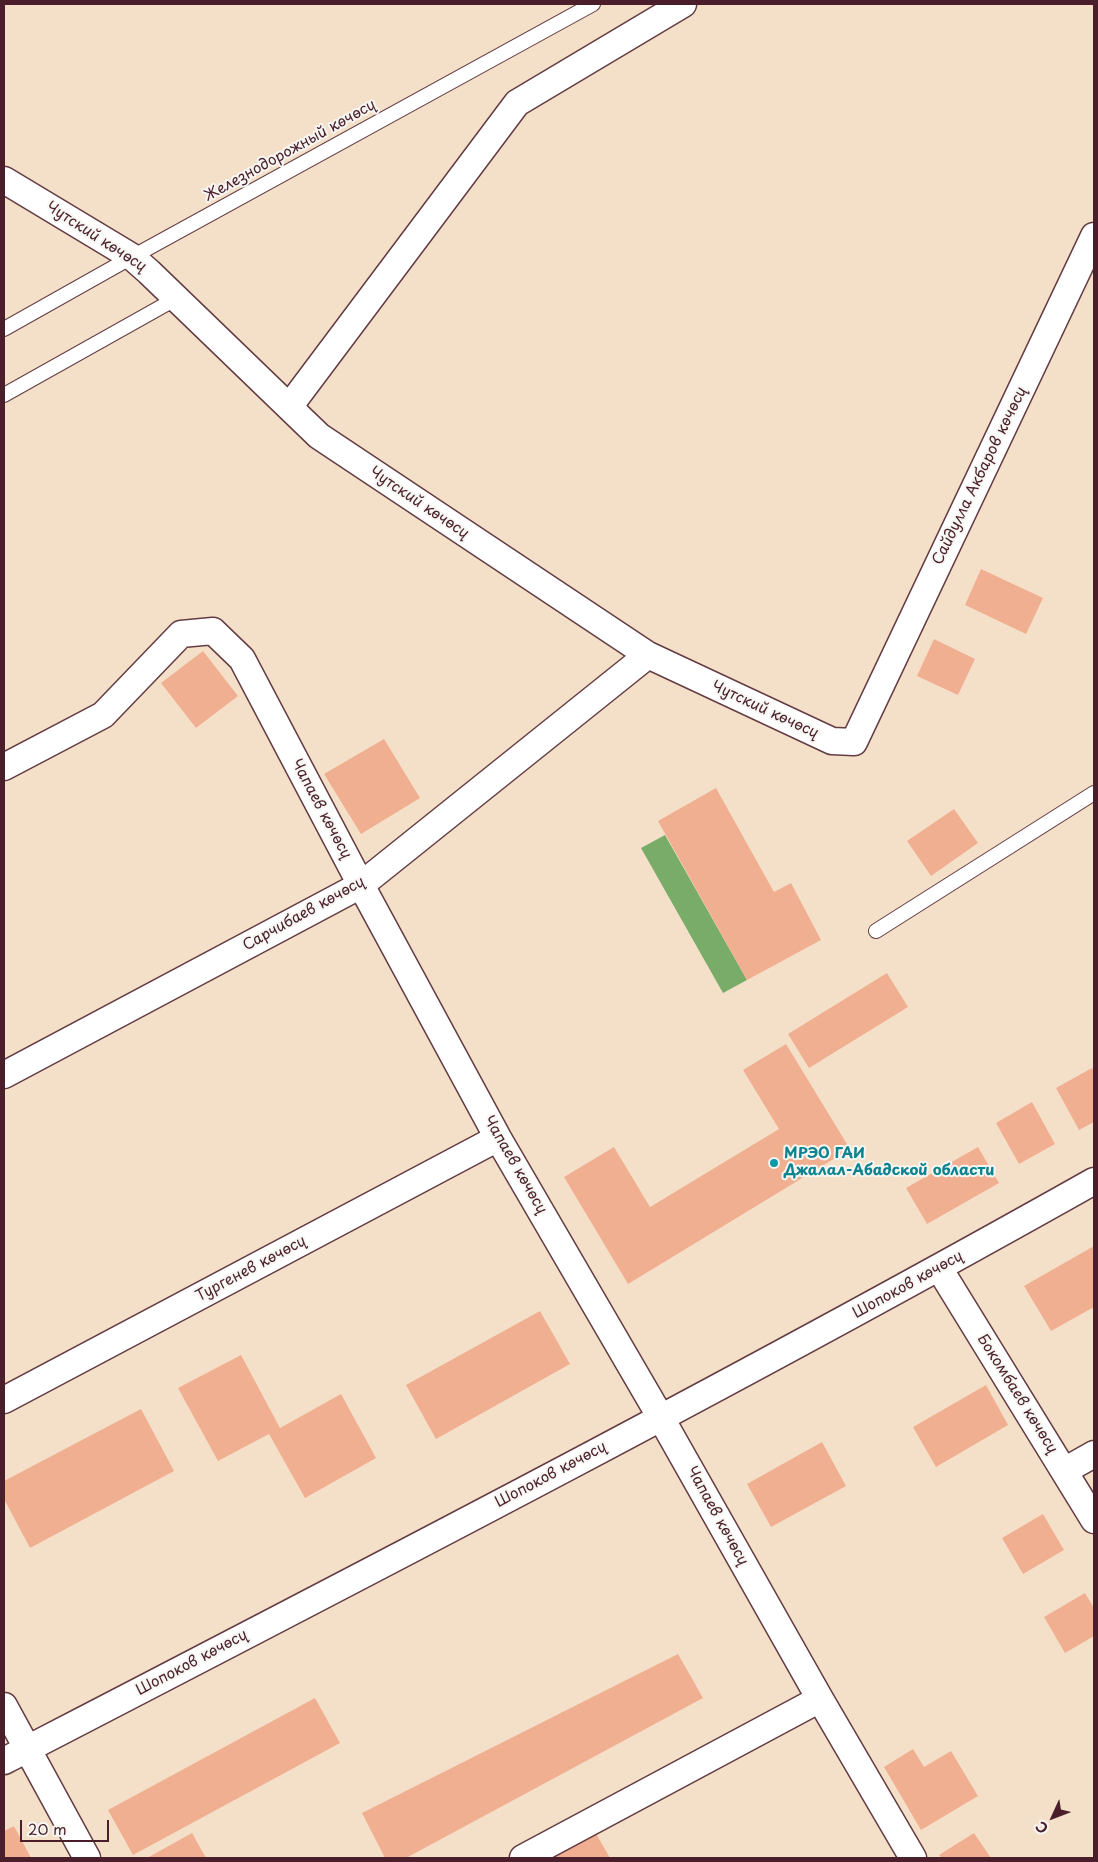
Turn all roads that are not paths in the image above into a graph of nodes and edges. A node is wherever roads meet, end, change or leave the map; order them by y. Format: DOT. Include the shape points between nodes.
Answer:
graph roads {
  1 [pos="593,4"];
  2 [pos="683,4"];
  3 [pos="4,180"];
  4 [pos="1094,236"];
  5 [pos="132,257"];
  6 [pos="177,298"];
  7 [pos="4,329"];
  8 [pos="4,395"];
  9 [pos="290,407"];
  10 [pos="648,656"];
  11 [pos="865,716"];
  12 [pos="4,767"];
  13 [pos="1094,793"];
  14 [pos="360,885"];
  15 [pos="876,931"];
  16 [pos="4,1075"];
  17 [pos="498,1138"];
  18 [pos="1094,1181"];
  19 [pos="939,1268"];
  20 [pos="4,1400"];
  21 [pos="661,1418"];
  22 [pos="1094,1454"];
  23 [pos="1064,1471"];
  24 [pos="1094,1520"];
  25 [pos="820,1699"];
  26 [pos="4,1706"];
  27 [pos="27,1749"];
  28 [pos="4,1761"];
  29 [pos="87,1858"];
  30 [pos="523,1858"];
  31 [pos="913,1858"];
  1 -- 5 [label="lane, Железнодорожный көчөсү"];
  2 -- 9 [label="street" via="518,103"];
  3 -- 5 [label="street, Чутский көчөсү"];
  4 -- 11 [label="street, Сайдулла Акбаров көчөсү"];
  5 -- 6 [label="street, Чутский көчөсү"];
  5 -- 7 [label="lane, Железнодорожный көчөсү"];
  6 -- 8 [label="lane"];
  6 -- 9 [label="street, Чутский көчөсү"];
  9 -- 10 [label="street, Чутский көчөсү" via="319,436"];
  10 -- 11 [label="street, Чутский көчөсү" via="832,741 854,742"];
  10 -- 14 [label="street, Сарчибаев көчөсү"];
  12 -- 14 [label="street, Чапаев көчөсү" via="103,715 181,634 213,631 242,659"];
  13 -- 15 [label="lane"];
  14 -- 16 [label="street, Сарчибаев көчөсү"];
  14 -- 17 [label="street, Чапаев көчөсү"];
  17 -- 20 [label="street, Тургенев көчөсү"];
  17 -- 21 [label="street, Чапаев көчөсү"];
  18 -- 19 [label="street, Шопоков көчөсү"];
  19 -- 21 [label="street, Шопоков көчөсү"];
  19 -- 23 [label="street, Бокомбаев көчөсү"];
  21 -- 25 [label="street, Чапаев көчөсү"];
  21 -- 27 [label="street, Шопоков көчөсү"];
  22 -- 23 [label="street"];
  23 -- 24 [label="street, Бокомбаев көчөсү"];
  25 -- 30 [label="street"];
  25 -- 31 [label="street, Чапаев көчөсү"];
  26 -- 27 [label="street"];
  27 -- 28 [label="street, Шопоков көчөсү"];
  27 -- 29 [label="street"];
}
